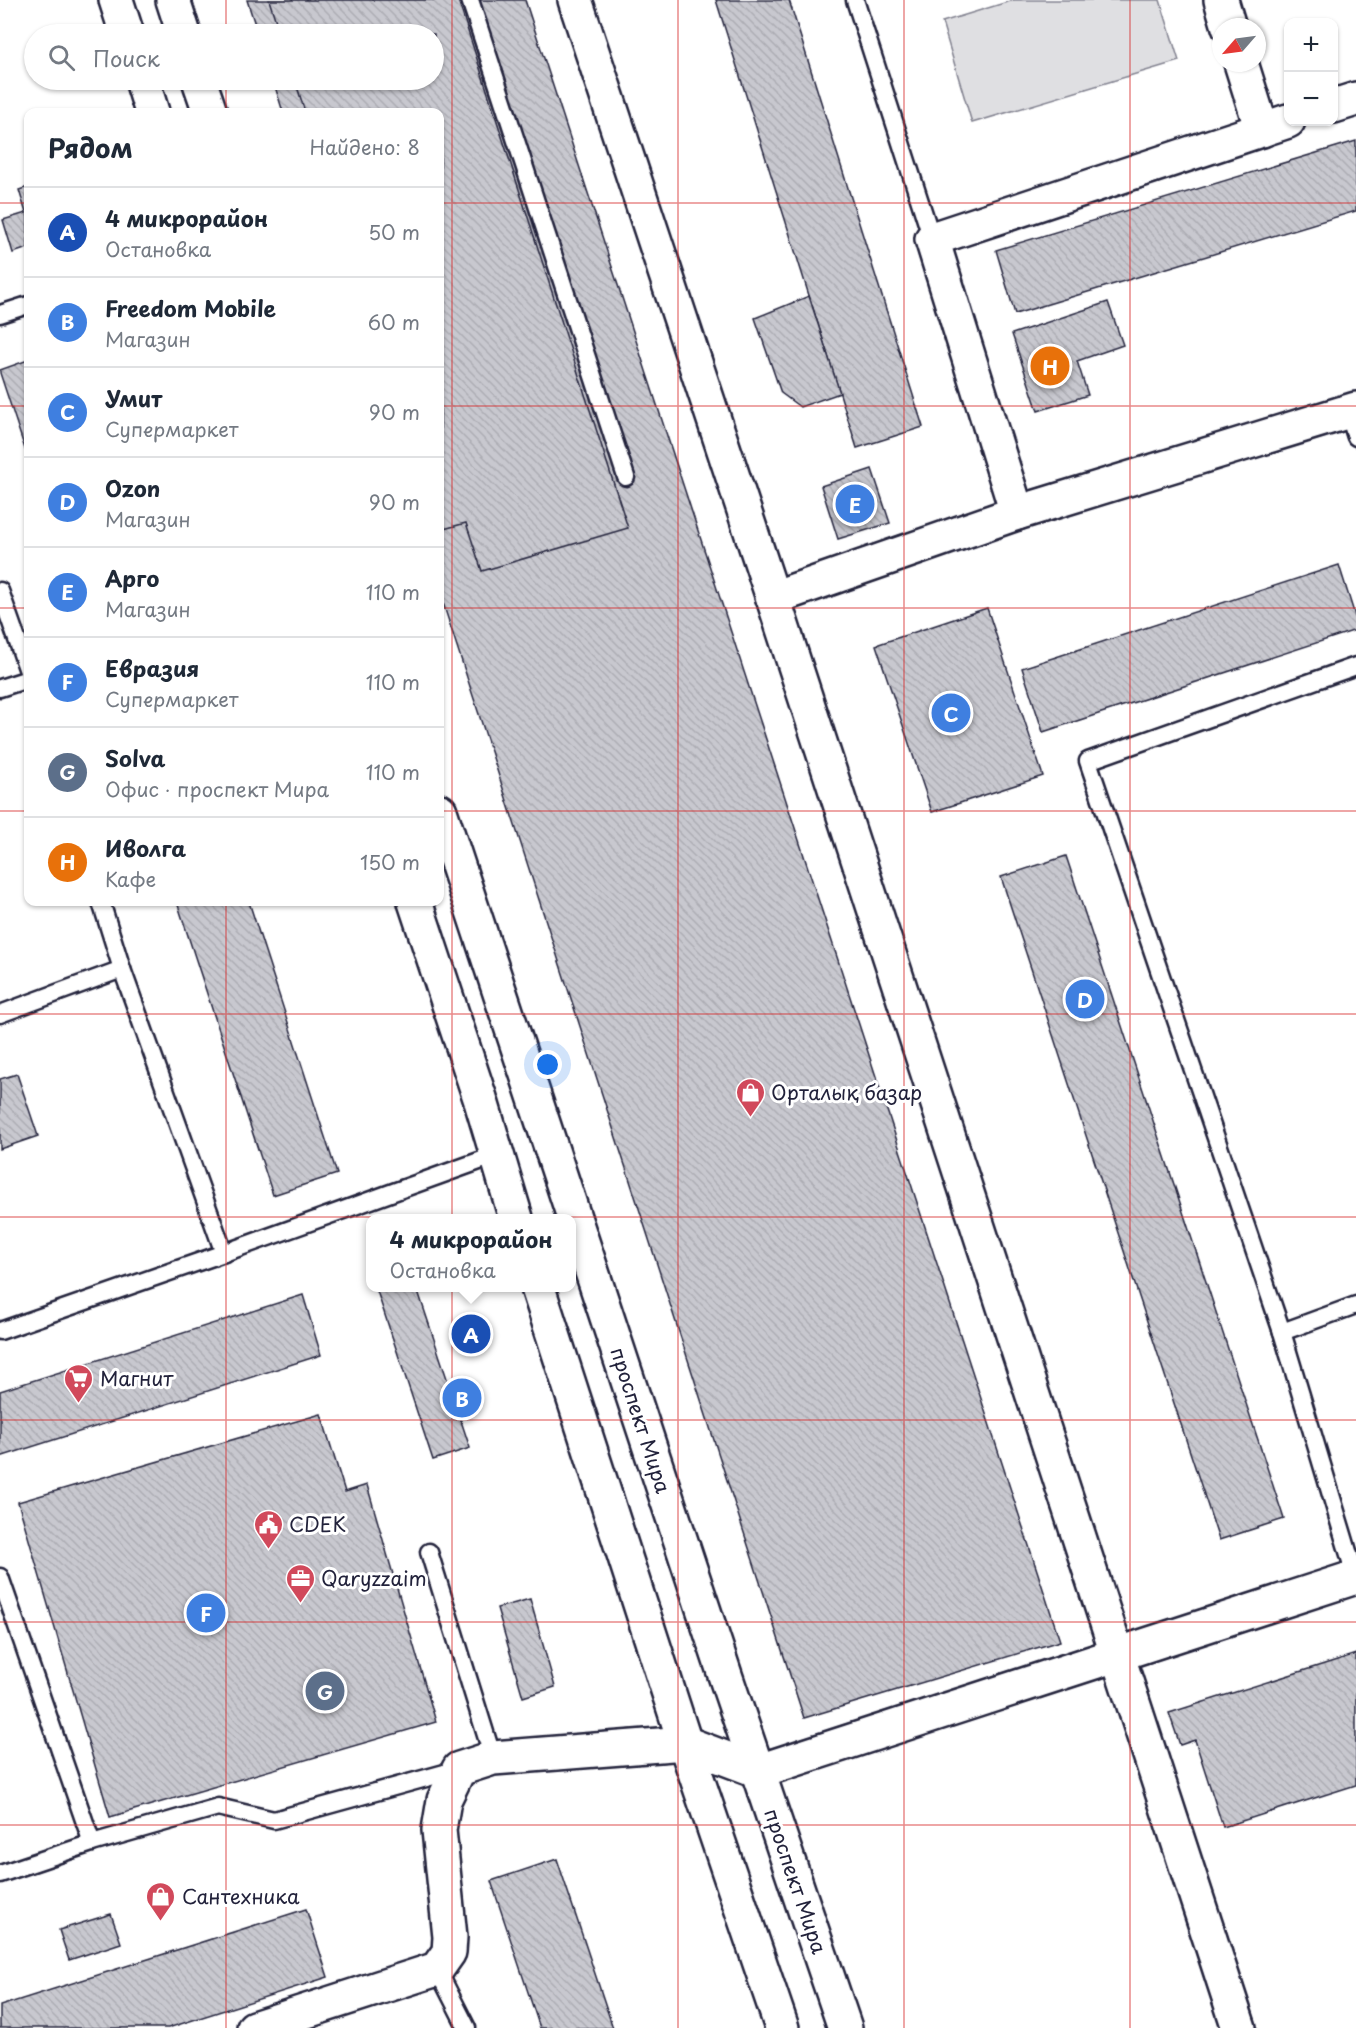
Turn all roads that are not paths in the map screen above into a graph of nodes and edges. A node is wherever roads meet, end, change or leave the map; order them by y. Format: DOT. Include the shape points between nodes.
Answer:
graph roads {
  1 [pos="116,0"];
  2 [pos="173,0"];
  3 [pos="470,0"];
  4 [pos="574,0"];
  5 [pos="855,0"];
  6 [pos="124,24"];
  7 [pos="181,24"];
  8 [pos="145,90"];
  9 [pos="202,90"];
  10 [pos="1356,99"];
  11 [pos="1338,105"];
  12 [pos="151,108"];
  13 [pos="209,108"];
  14 [pos="1262,110"];
  15 [pos="932,239"];
  16 [pos="24,306"];
  17 [pos="0,314"];
  18 [pos="1353,419"];
  19 [pos="627,477"];
  20 [pos="1017,513"];
  21 [pos="0,591"];
  22 [pos="773,598"];
  23 [pos="24,660"];
  24 [pos="1356,666"];
  25 [pos="24,679"];
  26 [pos="0,688"];
  27 [pos="444,823"];
  28 [pos="102,906"];
  29 [pos="416,906"];
  30 [pos="122,969"];
  31 [pos="0,1014"];
  32 [pos="496,1155"];
  33 [pos="515,1214"];
  34 [pos="573,1214"];
  35 [pos="576,1223"];
  36 [pos="224,1253"];
  37 [pos="540,1292"];
  38 [pos="1356,1305"];
  39 [pos="0,1331"];
  40 [pos="1282,1332"];
  41 [pos="429,1552"];
  42 [pos="0,1577"];
  43 [pos="1356,1578"];
  44 [pos="1119,1656"];
  45 [pos="685,1743"];
  46 [pos="493,1758"];
  47 [pos="459,1768"];
  48 [pos="759,1772"];
  49 [pos="92,1843"];
  50 [pos="0,1874"];
  51 [pos="437,1969"];
  52 [pos="254,2028"];
  53 [pos="467,2028"];
  54 [pos="782,2028"];
  55 [pos="845,2028"];
  56 [pos="1239,2028"];
  1 -- 6 [label="street"];
  2 -- 7 [label="street"];
  3 -- 19 [label="lane"];
  4 -- 22 [label="street"];
  5 -- 15 [label="lane"];
  8 -- 12 [label="street"];
  9 -- 13 [label="street"];
  10 -- 11 [label="street"];
  14 -- 15 [label="street"];
  15 -- 20 [label="street"];
  16 -- 17 [label="lane"];
  18 -- 20 [label="street"];
  20 -- 22 [label="street"];
  21 -- 23 [label="lane"];
  22 -- 44 [label="street"];
  24 -- 40 [label="lane" via="1088,761"];
  25 -- 26 [label="lane"];
  27 -- 34 [label="street, проспект Мира"];
  28 -- 30 [label="lane"];
  29 -- 32 [label="street"];
  30 -- 31 [label="lane"];
  30 -- 36 [label="lane"];
  32 -- 33 [label="street"];
  32 -- 36 [label="lane"];
  35 -- 48 [label="street, проспект Мира"];
  36 -- 39 [label="lane"];
  37 -- 45 [label="street"];
  38 -- 40 [label="lane"];
  40 -- 43 [label="lane"];
  41 -- 46 [label="lane"];
  42 -- 49 [label="lane"];
  43 -- 44 [label="street"];
  44 -- 48 [label="street"];
  44 -- 56 [label="street"];
  45 -- 46 [label="street"];
  45 -- 48 [label="street"];
  45 -- 54 [label="street"];
  46 -- 47 [label="street"];
  47 -- 49 [label="lane" via="274,1820 218,1807"];
  47 -- 51 [label="street" via="444,1800 439,1830 450,1937 449,1952"];
  48 -- 55 [label="street, проспект Мира"];
  49 -- 50 [label="lane"];
  51 -- 52 [label="street"];
  51 -- 53 [label="lane"];
}
